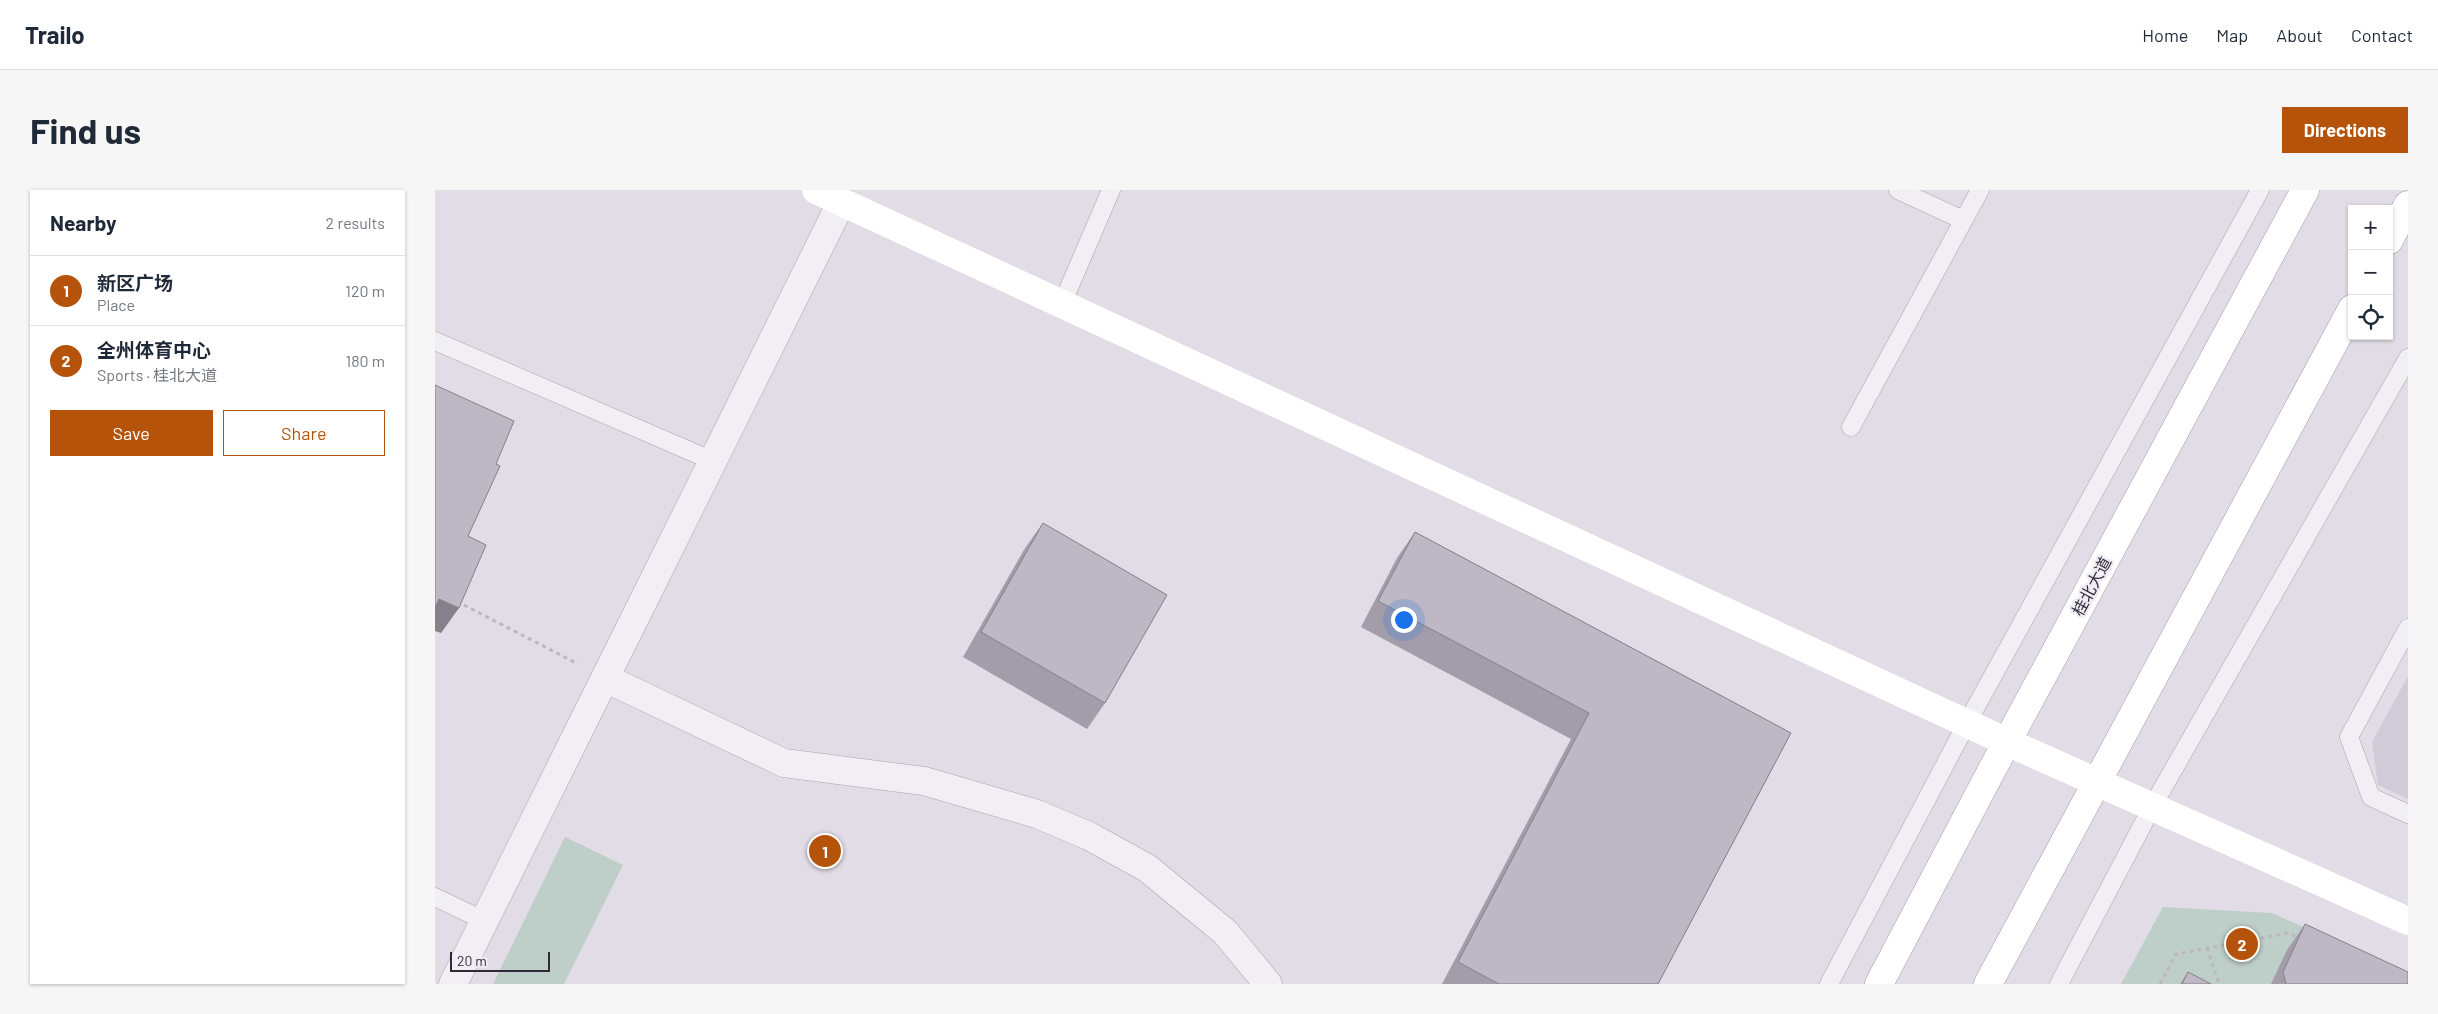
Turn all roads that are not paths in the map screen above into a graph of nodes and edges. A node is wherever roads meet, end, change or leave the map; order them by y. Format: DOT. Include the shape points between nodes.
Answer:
graph roads {
  1 [pos="816,190"];
  2 [pos="1111,190"];
  3 [pos="1899,190"];
  4 [pos="1980,190"];
  5 [pos="2260,190"];
  6 [pos="2305,190"];
  7 [pos="842,201"];
  8 [pos="2408,205"];
  9 [pos="1963,220"];
  10 [pos="2393,233"];
  11 [pos="1062,304"];
  12 [pos="2348,316"];
  13 [pos="435,341"];
  14 [pos="2408,358"];
  15 [pos="1851,427"];
  16 [pos="713,461"];
  17 [pos="2408,628"];
  18 [pos="605,678"];
  19 [pos="1967,723"];
  20 [pos="2007,742"];
  21 [pos="2096,782"];
  22 [pos="2152,807"];
  23 [pos="2408,814"];
  24 [pos="435,897"];
  25 [pos="485,921"];
  26 [pos="2408,921"];
  27 [pos="453,984"];
  28 [pos="1269,984"];
  29 [pos="1829,984"];
  30 [pos="1879,984"];
  31 [pos="1989,984"];
  32 [pos="2059,984"];
  1 -- 7 [label="main road"];
  2 -- 11 [label="lane"];
  3 -- 9 [label="lane"];
  4 -- 9 [label="lane"];
  5 -- 19 [label="lane"];
  6 -- 20 [label="main road, 桂北大道"];
  7 -- 11 [label="main road"];
  7 -- 16 [label="street"];
  8 -- 10 [label="main road"];
  9 -- 15 [label="lane"];
  11 -- 19 [label="main road"];
  12 -- 21 [label="main road"];
  13 -- 16 [label="lane"];
  14 -- 22 [label="lane"];
  16 -- 18 [label="street"];
  17 -- 23 [label="lane" via="2349,737 2371,797"];
  18 -- 25 [label="street"];
  18 -- 28 [label="street" via="784,763 924,782 1037,814 1089,836 1147,868 1204,914 1225,932"];
  19 -- 20 [label="main road"];
  19 -- 29 [label="lane"];
  20 -- 21 [label="main road"];
  20 -- 30 [label="main road, 桂北大道"];
  21 -- 22 [label="main road"];
  21 -- 31 [label="main road"];
  22 -- 26 [label="main road"];
  22 -- 32 [label="lane"];
  24 -- 25 [label="lane"];
  25 -- 27 [label="street"];
}
